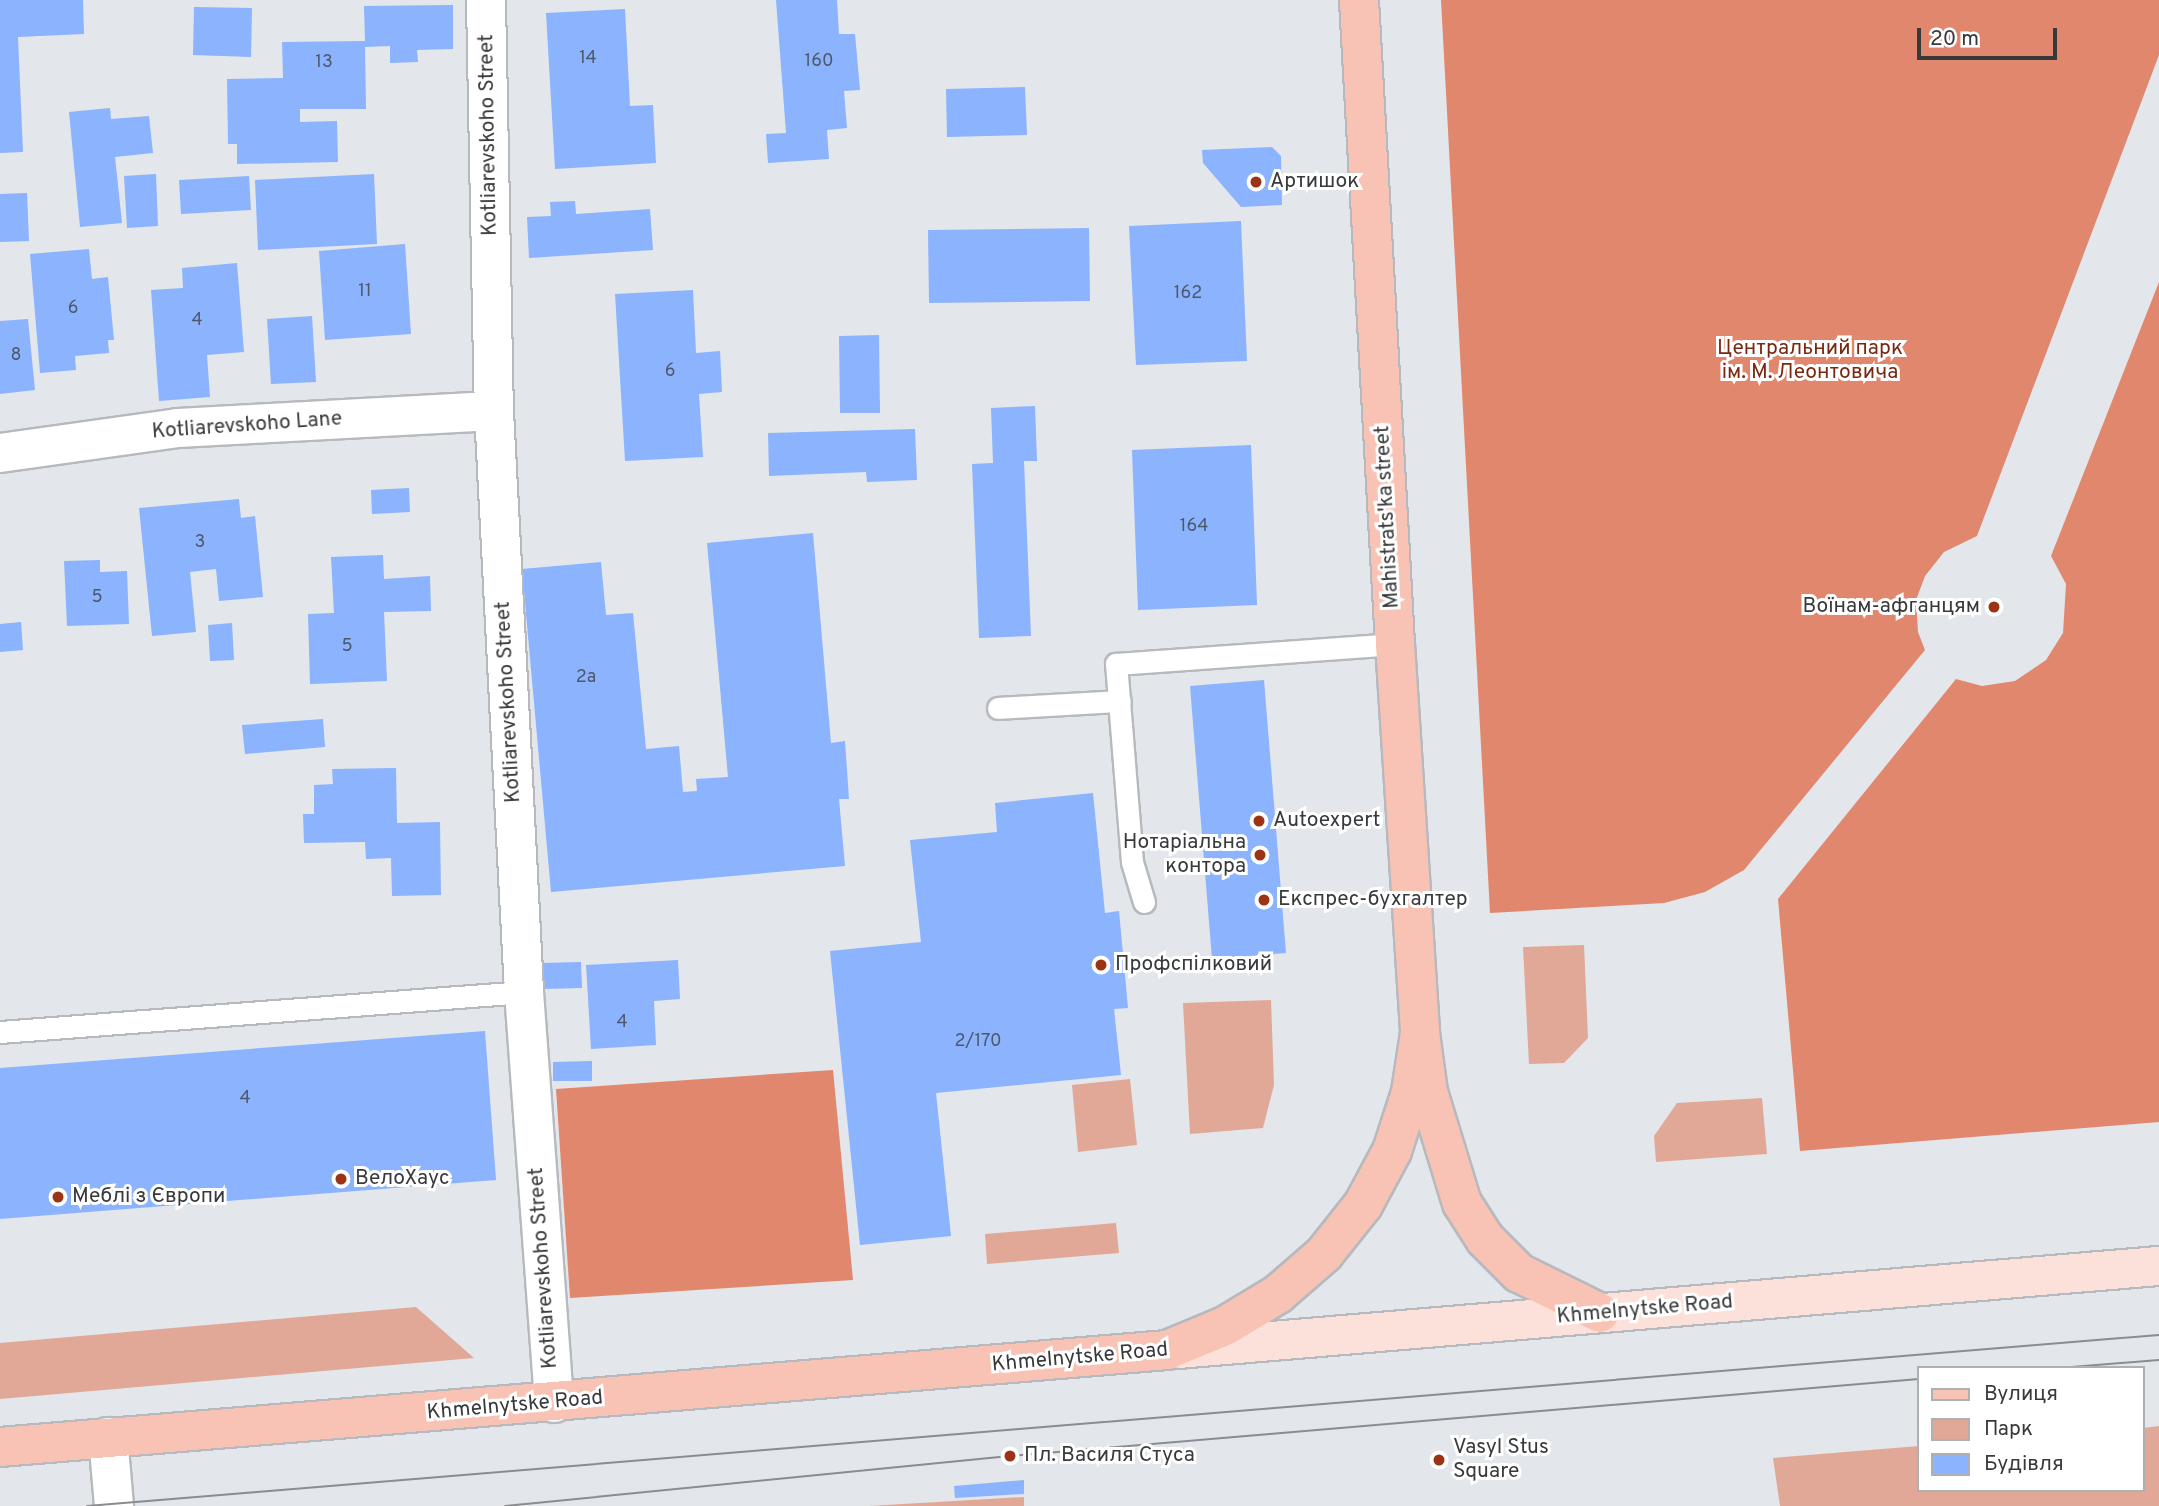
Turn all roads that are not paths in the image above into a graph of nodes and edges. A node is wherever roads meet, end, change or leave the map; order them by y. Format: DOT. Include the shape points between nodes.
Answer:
graph roads {
  1 [pos="486,0"];
  2 [pos="1359,0"];
  3 [pos="494,411"];
  4 [pos="0,453"];
  5 [pos="1395,644"];
  6 [pos="1119,701"];
  7 [pos="998,708"];
  8 [pos="1144,902"];
  9 [pos="524,992"];
  10 [pos="0,1032"];
  11 [pos="1420,1033"];
  12 [pos="2159,1266"];
  13 [pos="1600,1313"];
  14 [pos="1167,1350"];
  15 [pos="554,1403"];
  16 [pos="108,1437"];
  17 [pos="0,1447"];
  18 [pos="114,1506"];
  1 -- 3 [label="street, Kotliarevskoho Street"];
  2 -- 5 [label="main road, Mahistrats'ka street"];
  3 -- 4 [label="street, Kotliarevskoho Lane" via="178,428"];
  3 -- 9 [label="street, Kotliarevskoho Street"];
  5 -- 6 [label="lane" via="1116,664"];
  5 -- 11 [label="main road, Mahistrats'ka street"];
  6 -- 7 [label="lane"];
  6 -- 8 [label="lane" via="1132,862"];
  9 -- 10 [label="lane"];
  9 -- 15 [label="street, Kotliarevskoho Street"];
  11 -- 13 [label="main road" via="1428,1092 1462,1203 1485,1239 1519,1273"];
  11 -- 14 [label="main road" via="1412,1092 1392,1151 1355,1215 1324,1254 1278,1294 1225,1326"];
  12 -- 13 [label="main road, Khmelnytske Road"];
  13 -- 14 [label="main road, Khmelnytske Road"];
  14 -- 15 [label="main road, Khmelnytske Road"];
  15 -- 16 [label="main road, Khmelnytske Road"];
  16 -- 17 [label="main road, Khmelnytske Road"];
  16 -- 18 [label="street"];
}
